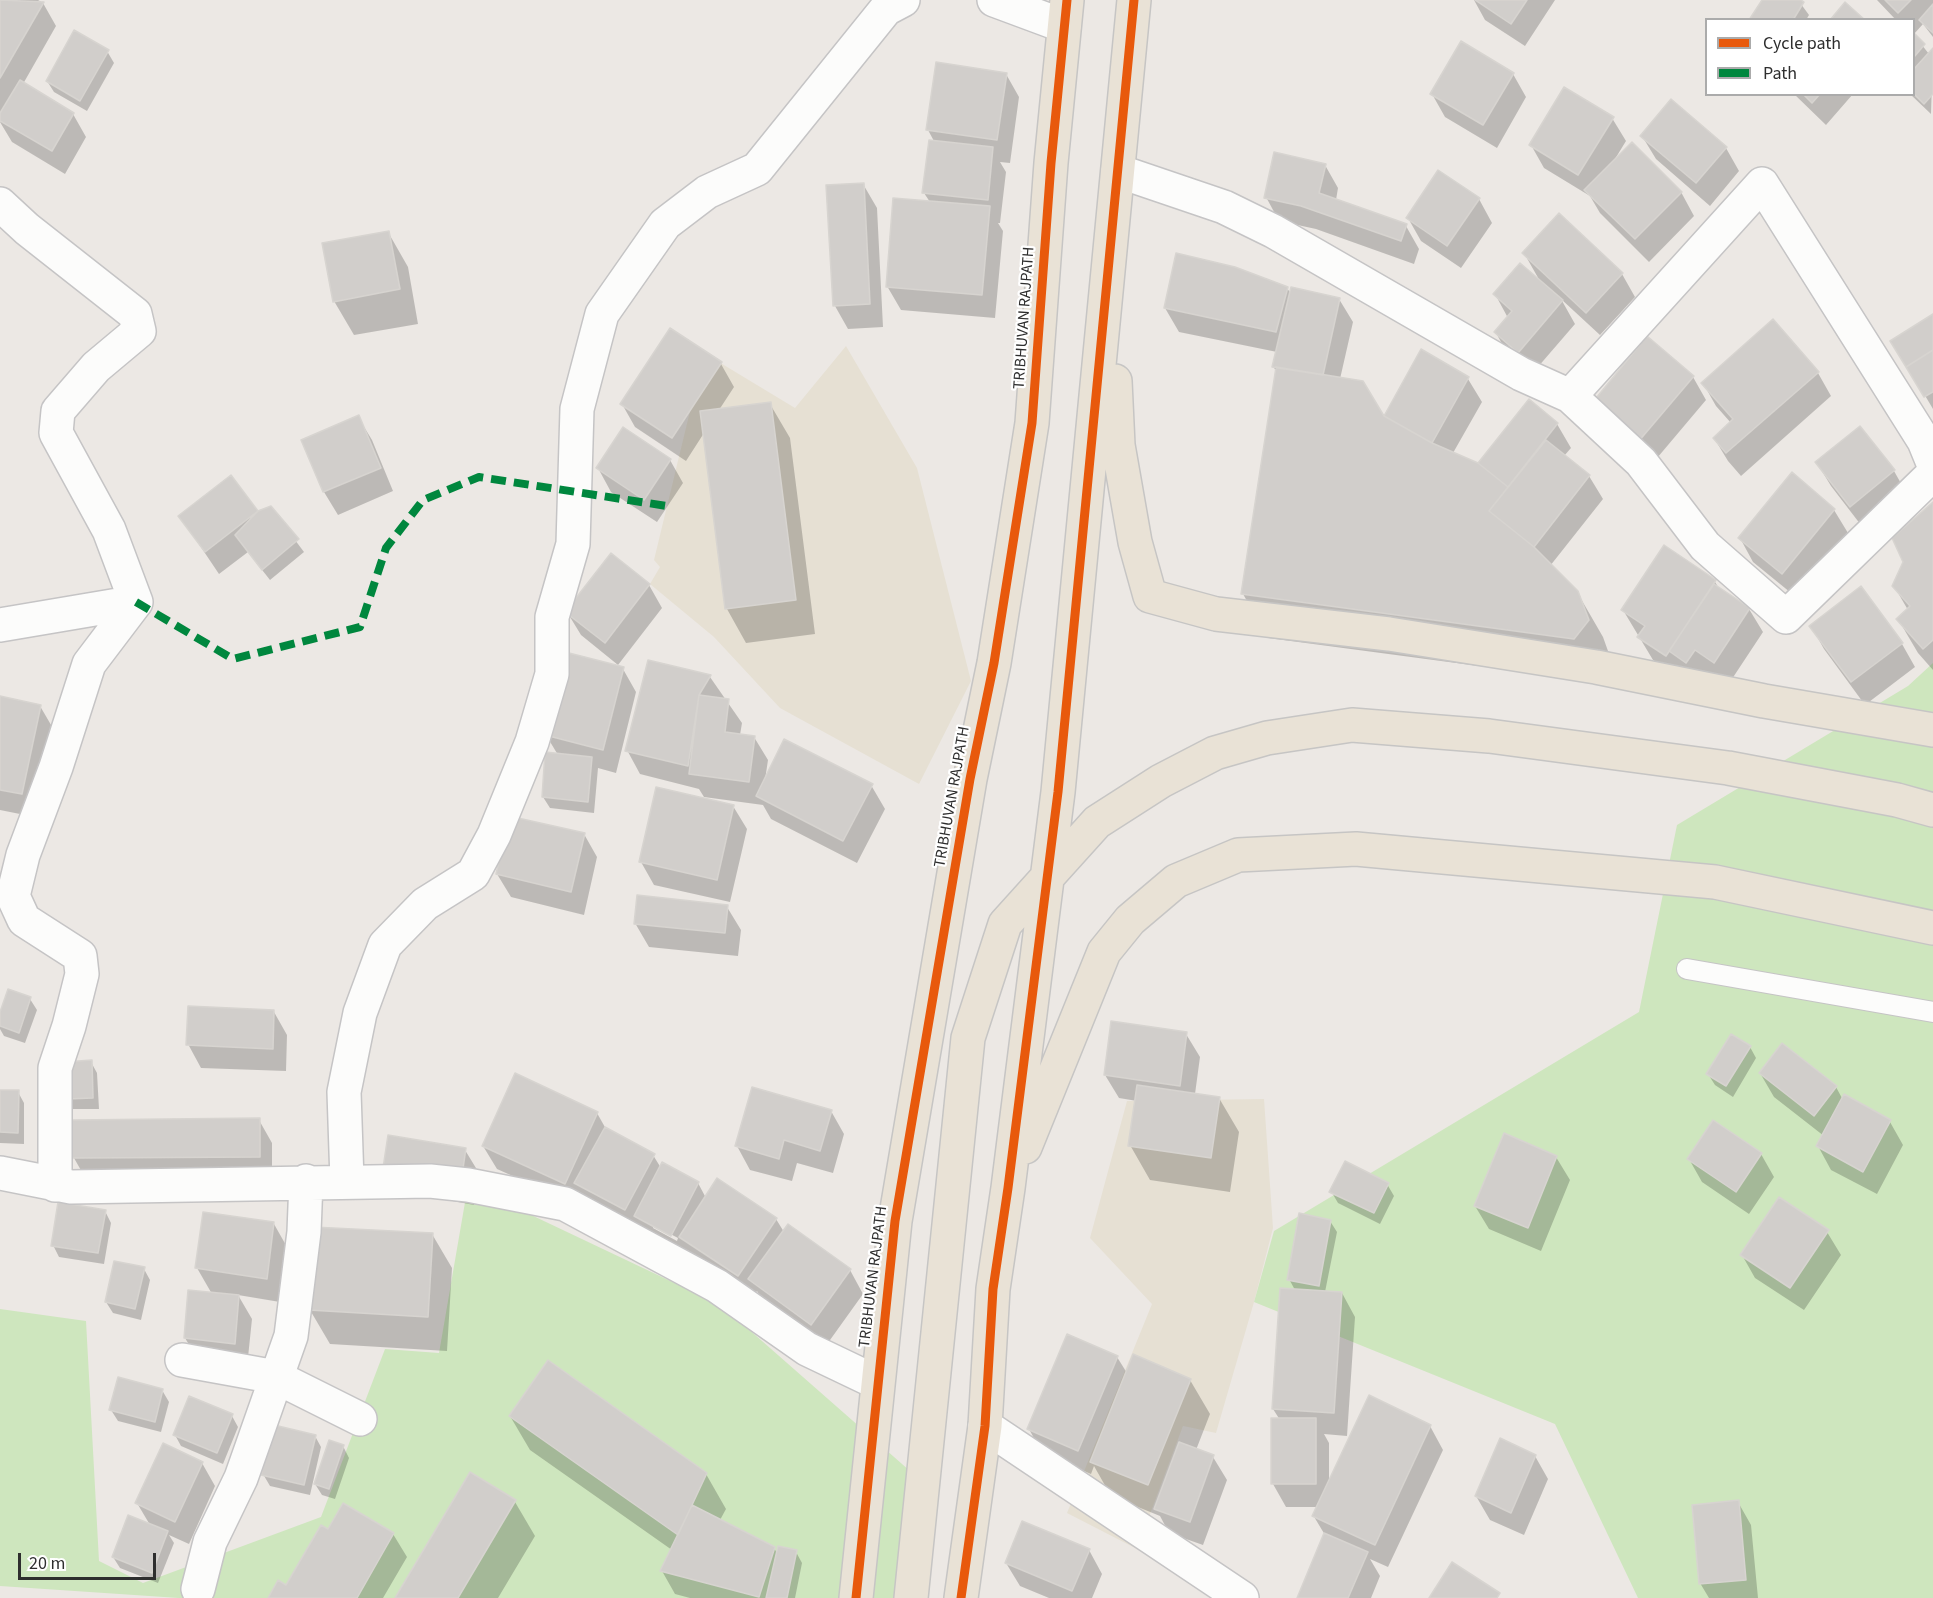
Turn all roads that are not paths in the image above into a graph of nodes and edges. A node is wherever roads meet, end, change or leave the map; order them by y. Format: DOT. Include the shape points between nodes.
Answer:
graph roads {
  1 [pos="903,0"];
  2 [pos="994,0"];
  3 [pos="1134,0"];
  4 [pos="1066,13"];
  5 [pos="1118,171"];
  6 [pos="0,204"];
  7 [pos="1107,280"];
  8 [pos="1570,396"];
  9 [pos="1933,463"];
  10 [pos="1933,474"];
  11 [pos="136,602"];
  12 [pos="0,625"];
  13 [pos="1933,730"];
  14 [pos="1933,810"];
  15 [pos="1933,928"];
  16 [pos="1687,969"];
  17 [pos="1933,1012"];
  18 [pos="0,1173"];
  19 [pos="306,1181"];
  20 [pos="347,1181"];
  21 [pos="55,1185"];
  22 [pos="1008,1188"];
  23 [pos="182,1360"];
  24 [pos="276,1377"];
  25 [pos="876,1382"];
  26 [pos="360,1419"];
  27 [pos="986,1426"];
  28 [pos="198,1589"];
  29 [pos="856,1598"];
  30 [pos="911,1598"];
  31 [pos="961,1598"];
  32 [pos="1242,1598"];
  1 -- 20 [label="street" via="886,9 757,169 707,192 665,224 602,314 577,409 573,544 552,617 552,674 535,731 494,836 473,874 425,904 385,945 360,1013 344,1092"];
  2 -- 4 [label="street"];
  3 -- 5 [label="highway"];
  4 -- 25 [label="highway, TRIBHUVAN RAJPATH" via="1032,423 994,663 970,779 895,1221"];
  5 -- 7 [label="highway"];
  5 -- 8 [label="street" via="1224,207 1263,226 1521,374"];
  6 -- 11 [label="street" via="135,314 139,331 96,367 58,411 56,433 109,530"];
  7 -- 13 [label="highway" via="1118,445 1135,542 1150,596 1216,614 1389,634 1596,667"];
  7 -- 22 [label="highway" via="1058,792"];
  8 -- 9 [label="street" via="1762,184 1924,441"];
  8 -- 10 [label="street" via="1641,462 1705,546 1785,617"];
  11 -- 12 [label="street"];
  11 -- 21 [label="street" via="89,664 23,855 13,896 24,920 80,956 82,974 55,1068"];
  14 -- 30 [label="highway" via="1728,768 1489,736 1352,725 1267,738 1215,753 1161,781 1097,822 1005,924 968,1038"];
  15 -- 22 [label="highway" via="1715,882 1356,849 1238,855 1176,881 1130,920 1104,952"];
  16 -- 17 [label="lane"];
  18 -- 21 [label="street"];
  19 -- 20 [label="street"];
  19 -- 21 [label="street"];
  19 -- 24 [label="street" via="291,1336"];
  20 -- 25 [label="street" via="439,1182 565,1204 717,1286 807,1349"];
  22 -- 27 [label="highway" via="993,1289"];
  23 -- 24 [label="street"];
  24 -- 26 [label="street"];
  24 -- 28 [label="street" via="241,1478 210,1542"];
  25 -- 29 [label="highway, TRIBHUVAN RAJPATH"];
  27 -- 31 [label="highway"];
  27 -- 32 [label="street"];
}
